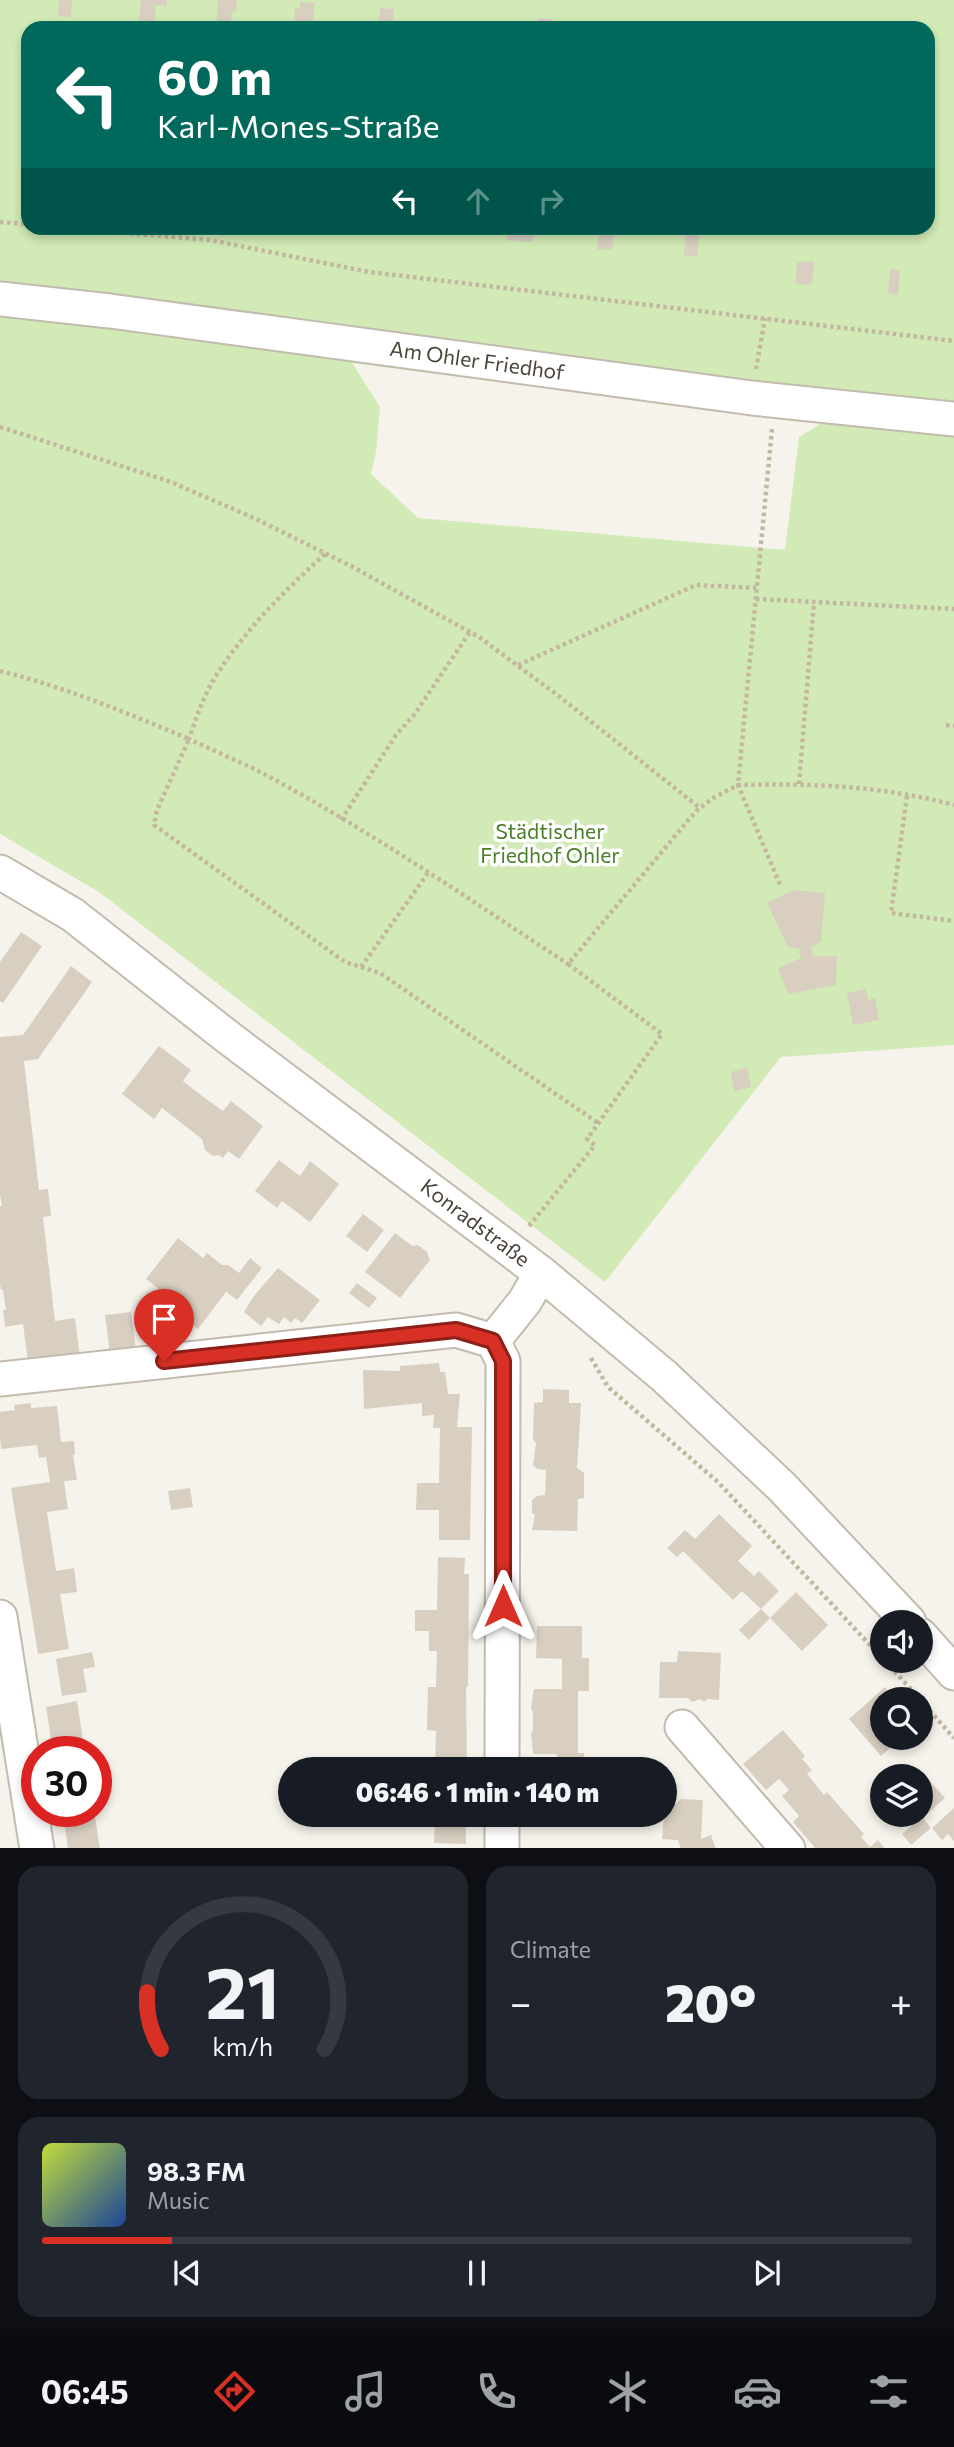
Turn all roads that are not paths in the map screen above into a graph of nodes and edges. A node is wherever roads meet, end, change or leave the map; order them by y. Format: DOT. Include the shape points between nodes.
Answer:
graph roads {
  1 [pos="0,299"];
  2 [pos="954,419"];
  3 [pos="0,872"];
  4 [pos="541,1273"];
  5 [pos="493,1341"];
  6 [pos="0,1379"];
  7 [pos="898,1610"];
  8 [pos="0,1617"];
  9 [pos="933,1650"];
  10 [pos="954,1673"];
  11 [pos="682,1727"];
  12 [pos="502,1757"];
  13 [pos="502,1827"];
  14 [pos="37,1848"];
  15 [pos="502,1848"];
  16 [pos="787,1848"];
  1 -- 2 [label="street, Am Ohler Friedhof" via="763,399"];
  3 -- 4 [label="street, Konradstraße" via="73,915"];
  4 -- 5 [label="street"];
  4 -- 7 [label="street, Konradstraße" via="664,1376 782,1488"];
  5 -- 6 [label="street" via="456,1330"];
  5 -- 12 [label="street" via="503,1361"];
  8 -- 14 [label="street"];
  9 -- 10 [label="street"];
  11 -- 16 [label="street"];
  13 -- 15 [label="street"];
}
